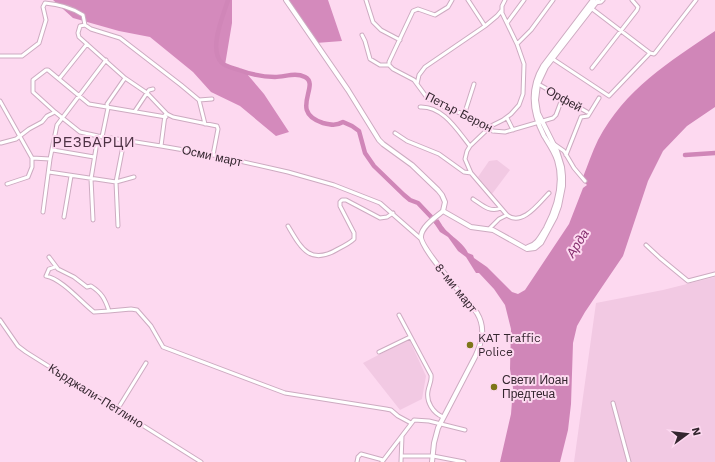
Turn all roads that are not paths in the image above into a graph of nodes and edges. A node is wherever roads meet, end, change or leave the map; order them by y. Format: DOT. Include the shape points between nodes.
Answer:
graph roads {
  1 [pos="286,0"];
  2 [pos="371,0"];
  3 [pos="452,0"];
  4 [pos="468,0"];
  5 [pos="505,0"];
  6 [pos="524,0"];
  7 [pos="552,0"];
  8 [pos="603,0"];
  9 [pos="632,0"];
  10 [pos="696,0"];
  11 [pos="367,1"];
  12 [pos="594,1"];
  13 [pos="590,7"];
  14 [pos="502,9"];
  15 [pos="507,23"];
  16 [pos="85,25"];
  17 [pos="484,26"];
  18 [pos="621,31"];
  19 [pos="362,35"];
  20 [pos="400,40"];
  21 [pos="86,44"];
  22 [pos="517,44"];
  23 [pos="650,53"];
  24 [pos="0,56"];
  25 [pos="553,59"];
  26 [pos="106,60"];
  27 [pos="389,65"];
  28 [pos="592,68"];
  29 [pos="125,78"];
  30 [pos="59,79"];
  31 [pos="417,84"];
  32 [pos="474,84"];
  33 [pos="540,86"];
  34 [pos="153,89"];
  35 [pos="147,93"];
  36 [pos="80,97"];
  37 [pos="562,98"];
  38 [pos="599,98"];
  39 [pos="212,99"];
  40 [pos="199,100"];
  41 [pos="0,101"];
  42 [pos="420,107"];
  43 [pos="108,108"];
  44 [pos="134,111"];
  45 [pos="55,112"];
  46 [pos="164,112"];
  47 [pos="587,112"];
  48 [pos="466,115"];
  49 [pos="166,117"];
  50 [pos="507,118"];
  51 [pos="63,119"];
  52 [pos="540,122"];
  53 [pos="205,124"];
  54 [pos="513,130"];
  55 [pos="395,134"];
  56 [pos="20,135"];
  57 [pos="98,136"];
  58 [pos="102,137"];
  59 [pos="124,141"];
  60 [pos="1,143"];
  61 [pos="554,144"];
  62 [pos="161,146"];
  63 [pos="470,146"];
  64 [pos="53,150"];
  65 [pos="213,155"];
  66 [pos="566,155"];
  67 [pos="94,157"];
  68 [pos="32,158"];
  69 [pos="50,159"];
  70 [pos="49,172"];
  71 [pos="471,173"];
  72 [pos="71,176"];
  73 [pos="134,177"];
  74 [pos="91,179"];
  75 [pos="585,181"];
  76 [pos="116,182"];
  77 [pos="7,184"];
  78 [pos="549,193"];
  79 [pos="473,199"];
  80 [pos="501,208"];
  81 [pos="43,212"];
  82 [pos="442,212"];
  83 [pos="393,213"];
  84 [pos="507,215"];
  85 [pos="64,217"];
  86 [pos="93,220"];
  87 [pos="118,226"];
  88 [pos="288,226"];
  89 [pos="490,228"];
  90 [pos="420,238"];
  91 [pos="646,245"];
  92 [pos="524,247"];
  93 [pos="49,257"];
  94 [pos="55,267"];
  95 [pos="715,274"];
  96 [pos="109,311"];
  97 [pos="399,315"];
  98 [pos="0,320"];
  99 [pos="410,337"];
  100 [pos="379,352"];
  101 [pos="146,363"];
  102 [pos="613,403"];
  103 [pos="117,410"];
  104 [pos="443,417"];
  105 [pos="411,423"];
  106 [pos="440,424"];
  107 [pos="465,430"];
  108 [pos="402,436"];
  109 [pos="402,456"];
  110 [pos="433,456"];
  111 [pos="382,461"];
  112 [pos="201,462"];
  113 [pos="357,462"];
  114 [pos="401,462"];
  115 [pos="432,462"];
  116 [pos="464,462"];
  117 [pos="629,462"];
  1 -- 82 [label="main road" via="379,140 412,165 442,195 445,202"];
  2 -- 11 [label="street"];
  3 -- 20 [label="street" via="448,7 435,15 418,9 413,11"];
  4 -- 17 [label="street"];
  5 -- 14 [label="street"];
  6 -- 15 [label="street"];
  7 -- 22 [label="street"];
  8 -- 12 [label="street"];
  9 -- 18 [label="street" via="638,8"];
  10 -- 23 [label="street" via="655,53"];
  11 -- 20 [label="street" via="373,22 381,30"];
  12 -- 13 [label="main road"];
  13 -- 18 [label="street"];
  13 -- 25 [label="main road"];
  13 -- 52 [label="main road" via="549,57 537,76 533,96"];
  14 -- 15 [label="street"];
  14 -- 17 [label="street"];
  15 -- 22 [label="street"];
  16 -- 21 [label="street" via="80,26 78,33"];
  16 -- 24 [label="street" via="83,15 76,11 45,4 43,7 46,20 39,43 22,56"];
  16 -- 40 [label="street" via="123,40"];
  17 -- 31 [label="street" via="425,67 419,75"];
  18 -- 23 [label="street"];
  18 -- 28 [label="street"];
  19 -- 27 [label="street, Петър Берон" via="370,59"];
  20 -- 27 [label="street"];
  21 -- 26 [label="street"];
  21 -- 30 [label="street"];
  22 -- 50 [label="street" via="524,64 524,89 519,105"];
  23 -- 25 [label="street" via="608,96"];
  25 -- 52 [label="main road" via="538,84 536,100"];
  26 -- 29 [label="street"];
  26 -- 36 [label="street"];
  27 -- 31 [label="street, Петър Берон"];
  29 -- 35 [label="street"];
  29 -- 43 [label="street" via="107,104"];
  30 -- 36 [label="street"];
  30 -- 45 [label="street, Осми март" via="46,70 33,82 34,93"];
  31 -- 48 [label="street, Петър Берон" via="428,99"];
  32 -- 48 [label="street"];
  33 -- 37 [label="street, Орфей"];
  34 -- 35 [label="street"];
  35 -- 44 [label="street"];
  35 -- 46 [label="street"];
  36 -- 43 [label="street" via="89,104"];
  36 -- 51 [label="street"];
  37 -- 47 [label="street, Орфей"];
  37 -- 52 [label="street, Петър Берон" via="556,115"];
  38 -- 66 [label="street" via="588,116 581,117"];
  39 -- 40 [label="street"];
  40 -- 53 [label="street"];
  41 -- 56 [label="street"];
  42 -- 63 [label="street" via="433,108 442,114"];
  43 -- 44 [label="street"];
  43 -- 58 [label="street"];
  44 -- 49 [label="street"];
  45 -- 51 [label="street, Осми март"];
  45 -- 56 [label="street"];
  46 -- 49 [label="street"];
  46 -- 53 [label="street" via="173,118"];
  48 -- 54 [label="street, Петър Берон, bridge" via="471,121 493,131"];
  49 -- 62 [label="street"];
  50 -- 54 [label="street"];
  50 -- 63 [label="street" via="491,126"];
  51 -- 57 [label="street, Осми март" via="80,132"];
  51 -- 64 [label="street" via="55,130"];
  52 -- 54 [label="street, Петър Берон"];
  52 -- 61 [label="main road"];
  52 -- 92 [label="main road" via="556,160 560,177 559,186 554,210 543,232 535,244"];
  53 -- 65 [label="street" via="218,127"];
  55 -- 71 [label="street" via="439,154 464,172"];
  56 -- 60 [label="street" via="16,139"];
  56 -- 68 [label="street"];
  57 -- 58 [label="street, Осми март"];
  57 -- 67 [label="street"];
  58 -- 59 [label="street, Осми март"];
  59 -- 62 [label="street, Осми март"];
  59 -- 76 [label="street"];
  61 -- 66 [label="street"];
  61 -- 92 [label="main road" via="563,176 559,206 541,243 531,249"];
  62 -- 65 [label="street, Осми март"];
  63 -- 71 [label="street" via="466,159"];
  64 -- 67 [label="street"];
  64 -- 69 [label="street"];
  65 -- 83 [label="street, Осми март" via="334,185 376,200"];
  66 -- 75 [label="street"];
  67 -- 74 [label="street"];
  68 -- 69 [label="street"];
  68 -- 77 [label="street" via="28,177"];
  69 -- 70 [label="street"];
  70 -- 72 [label="street"];
  70 -- 81 [label="street"];
  71 -- 80 [label="street"];
  72 -- 74 [label="street"];
  72 -- 85 [label="street"];
  73 -- 76 [label="street"];
  74 -- 76 [label="street"];
  74 -- 86 [label="street"];
  76 -- 87 [label="street"];
  78 -- 84 [label="street" via="524,217 513,219"];
  79 -- 80 [label="street" via="488,209"];
  80 -- 84 [label="street"];
  82 -- 89 [label="main road" via="471,227"];
  82 -- 90 [label="main road" via="422,231"];
  83 -- 88 [label="street" via="380,218 342,200 340,206 354,233 354,239 324,256 313,256 304,250"];
  83 -- 90 [label="street, Осми март"];
  84 -- 89 [label="street"];
  89 -- 92 [label="main road"];
  90 -- 104 [label="main road, 8-ми март" via="430,256 478,313 482,324 478,350"];
  91 -- 95 [label="street" via="688,281"];
  93 -- 94 [label="street"];
  94 -- 96 [label="street" via="100,292"];
  94 -- 96 [label="street" via="49,269 46,276 53,278 94,312"];
  96 -- 105 [label="street" via="137,310 151,326 163,347 285,393 391,410"];
  97 -- 99 [label="street"];
  98 -- 103 [label="street, Кърджали-Петлино" via="18,346"];
  99 -- 100 [label="street"];
  99 -- 104 [label="street" via="431,375 429,402 435,412"];
  101 -- 103 [label="street"];
  102 -- 117 [label="street"];
  103 -- 112 [label="street, Кърджали-Петлино"];
  104 -- 106 [label="main road, 8-ми март"];
  105 -- 106 [label="street" via="420,419"];
  105 -- 108 [label="street"];
  106 -- 107 [label="street"];
  106 -- 110 [label="main road, 8-ми март"];
  108 -- 109 [label="street"];
  108 -- 111 [label="street"];
  109 -- 110 [label="street"];
  109 -- 114 [label="street"];
  110 -- 115 [label="main road, 8-ми март"];
  110 -- 116 [label="street"];
  111 -- 113 [label="street" via="361,454"];
}
